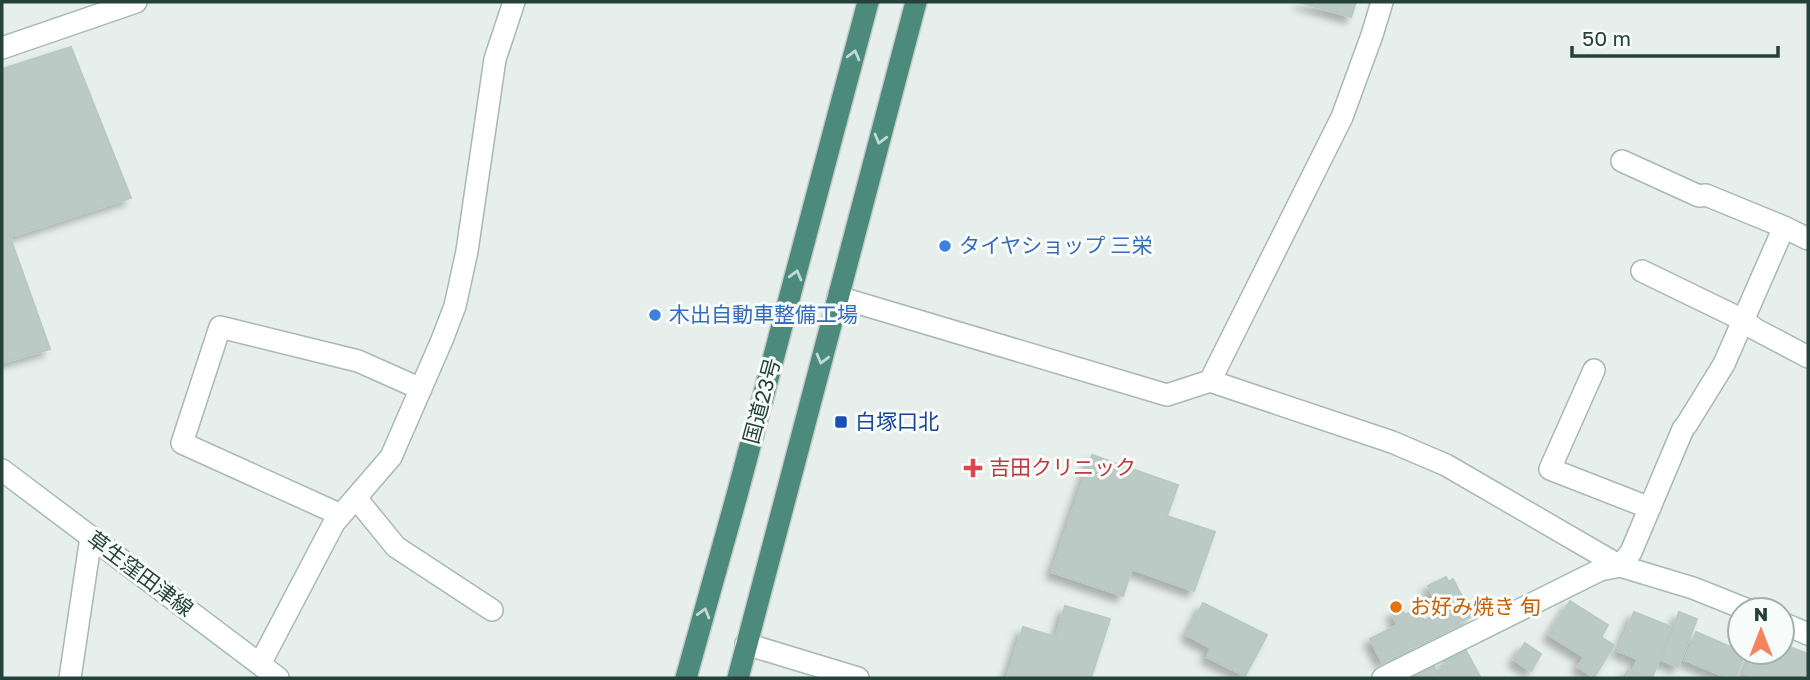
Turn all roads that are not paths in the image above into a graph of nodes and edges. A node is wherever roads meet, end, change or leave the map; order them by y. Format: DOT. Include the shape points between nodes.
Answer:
graph roads {
  1 [pos="136,2"];
  2 [pos="513,2"];
  3 [pos="868,2"];
  4 [pos="916,2"];
  5 [pos="1382,2"];
  6 [pos="2,48"];
  7 [pos="1622,161"];
  8 [pos="1784,227"];
  9 [pos="1808,239"];
  10 [pos="1642,271"];
  11 [pos="838,297"];
  12 [pos="1743,320"];
  13 [pos="1808,357"];
  14 [pos="1594,370"];
  15 [pos="1210,381"];
  16 [pos="421,389"];
  17 [pos="2,470"];
  18 [pos="356,498"];
  19 [pos="1650,508"];
  20 [pos="341,515"];
  21 [pos="91,537"];
  22 [pos="1620,566"];
  23 [pos="1726,602"];
  24 [pos="492,610"];
  25 [pos="746,644"];
  26 [pos="260,664"];
  27 [pos="69,678"];
  28 [pos="278,678"];
  29 [pos="686,678"];
  30 [pos="738,678"];
  31 [pos="858,678"];
  32 [pos="1383,678"];
  1 -- 6 [label="street"];
  2 -- 16 [label="street" via="495,59 455,306"];
  29 -- 3 [label="highway, 国道23号, one-way"];
  4 -- 11 [label="highway, one-way"];
  5 -- 15 [label="street" via="1342,117"];
  7 -- 8 [label="street"];
  8 -- 9 [label="street"];
  8 -- 12 [label="street"];
  10 -- 12 [label="street"];
  11 -- 15 [label="street" via="1167,395"];
  11 -- 25 [label="highway, one-way"];
  12 -- 13 [label="street"];
  12 -- 19 [label="street" via="1724,364 1682,429"];
  14 -- 19 [label="street" via="1550,469"];
  15 -- 22 [label="street" via="1392,442 1446,465"];
  16 -- 18 [label="street" via="391,457"];
  16 -- 20 [label="street" via="358,360 220,327 182,443"];
  17 -- 21 [label="street, 草生窪田津線"];
  18 -- 20 [label="street"];
  18 -- 24 [label="street" via="396,547"];
  19 -- 22 [label="street"];
  20 -- 26 [label="street"];
  21 -- 26 [label="street, 草生窪田津線"];
  21 -- 27 [label="street"];
  22 -- 23 [label="street"];
  22 -- 32 [label="street" via="1600,570"];
  25 -- 30 [label="highway"];
  25 -- 31 [label="street"];
  26 -- 28 [label="street, 草生窪田津線"];
}
